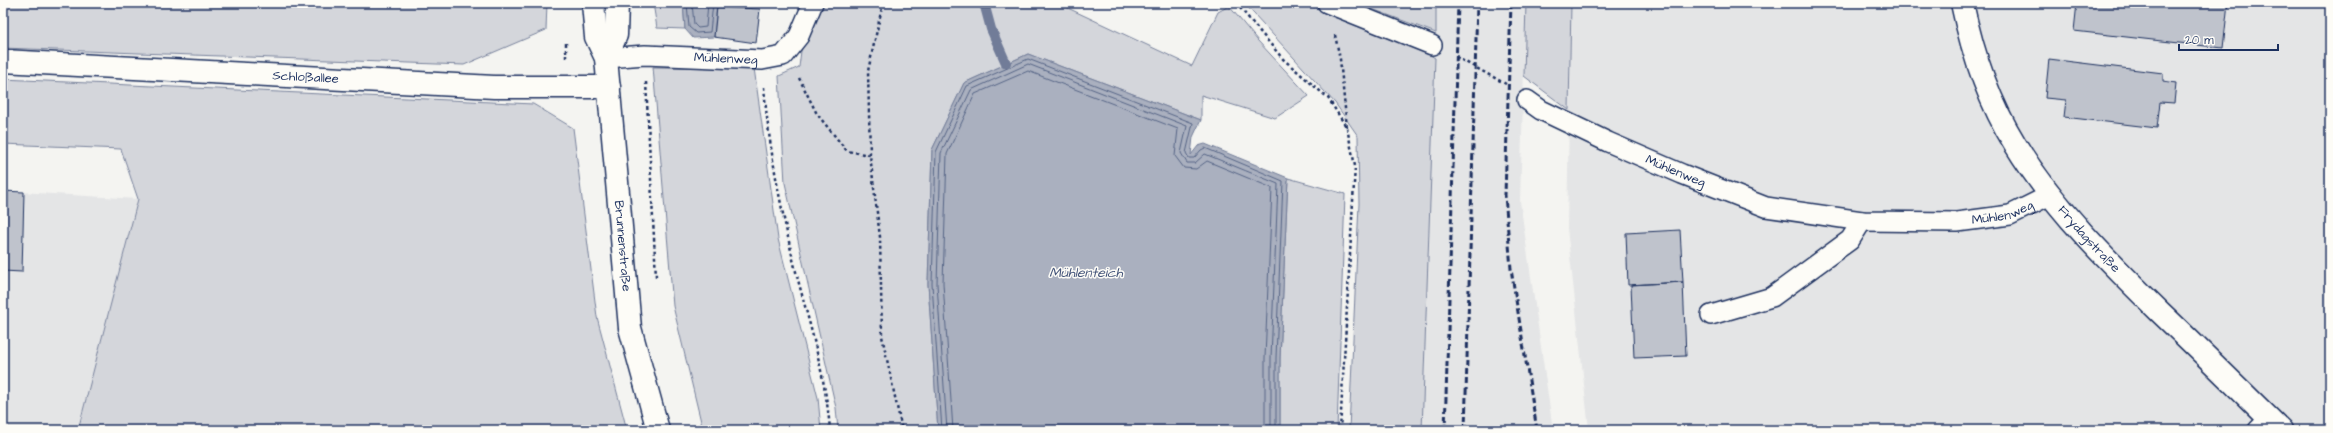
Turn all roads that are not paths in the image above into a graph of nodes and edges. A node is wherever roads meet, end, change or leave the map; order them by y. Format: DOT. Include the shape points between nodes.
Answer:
graph roads {
  1 [pos="593,3"];
  2 [pos="617,3"];
  3 [pos="813,3"];
  4 [pos="1328,3"];
  5 [pos="1962,3"];
  6 [pos="1432,45"];
  7 [pos="606,58"];
  8 [pos="3,61"];
  9 [pos="609,87"];
  10 [pos="1527,100"];
  11 [pos="2050,195"];
  12 [pos="1862,221"];
  13 [pos="1711,315"];
  14 [pos="2270,426"];
  15 [pos="658,430"];
  1 -- 7 [label="street, Brunnenstraße" via="596,37"];
  2 -- 7 [label="street, Brunnenstraße" via="616,35"];
  3 -- 7 [label="lane, Mühlenweg" via="799,36 783,56 762,60 645,55"];
  4 -- 6 [label="lane"];
  5 -- 11 [label="street, Frydagstraße" via="1969,34 1989,92 2014,143"];
  7 -- 9 [label="street, Brunnenstraße"];
  8 -- 9 [label="street, Schloßallee" via="494,86"];
  9 -- 15 [label="street, Brunnenstraße" via="630,328"];
  10 -- 12 [label="lane, Mühlenweg" via="1541,110 1608,142 1766,207"];
  11 -- 12 [label="lane, Mühlenweg" via="2010,215 1957,222"];
  11 -- 14 [label="street, Frydagstraße" via="2094,247"];
  12 -- 13 [label="lane" via="1850,240 1772,297"];
}
